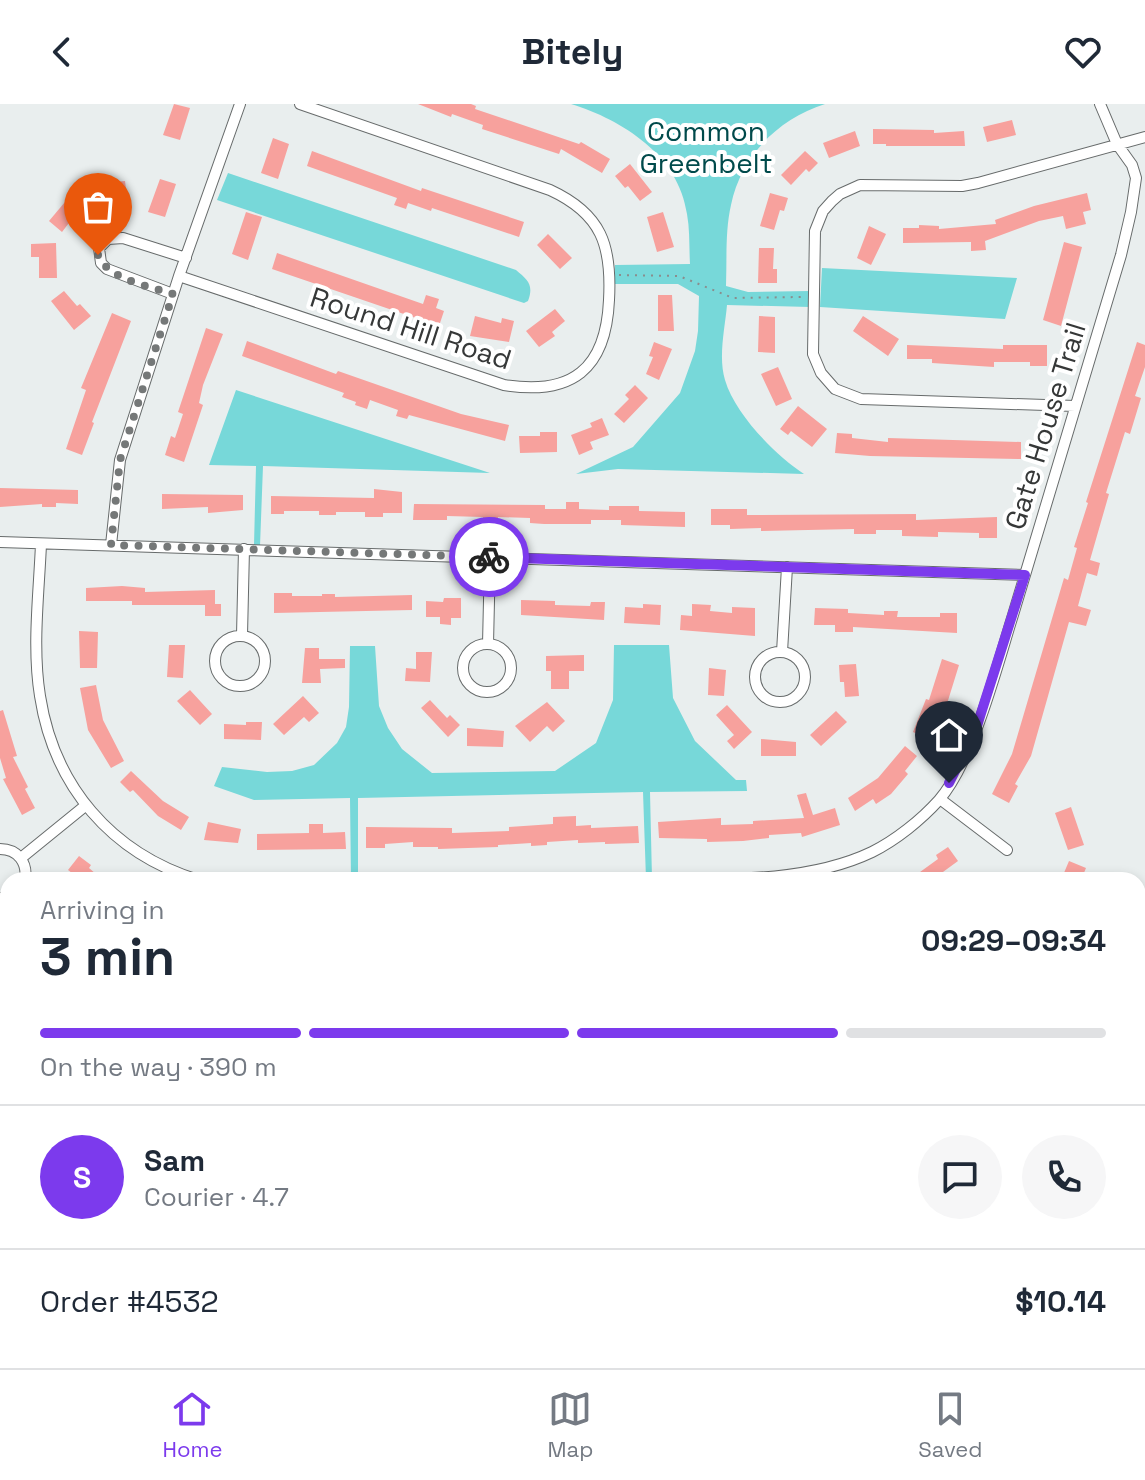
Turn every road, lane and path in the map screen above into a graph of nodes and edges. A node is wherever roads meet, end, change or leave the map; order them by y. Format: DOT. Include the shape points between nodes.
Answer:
graph roads {
  1 [pos="240,104"];
  2 [pos="300,104"];
  3 [pos="1100,104"];
  4 [pos="1145,137"];
  5 [pos="1117,144"];
  6 [pos="186,258"];
  7 [pos="610,274"];
  8 [pos="179,276"];
  9 [pos="173,294"];
  10 [pos="813,297"];
  11 [pos="1075,406"];
  12 [pos="0,542"];
  13 [pos="41,544"];
  14 [pos="111,545"];
  15 [pos="244,549"];
  16 [pos="490,557"];
  17 [pos="787,567"];
  18 [pos="1025,575"];
  19 [pos="242,635"];
  20 [pos="488,644"];
  21 [pos="782,652"];
  22 [pos="940,799"];
  23 [pos="85,806"];
  24 [pos="0,849"];
  25 [pos="1007,850"];
  26 [pos="21,858"];
  27 [pos="26,872"];
  28 [pos="178,872"];
  29 [pos="806,872"];
  1 -- 6 [label="street"];
  2 -- 7 [label="street, Round Hill Road" via="566,197 600,233"];
  3 -- 5 [label="street, Gate House Trail"];
  4 -- 5 [label="street"];
  5 -- 10 [label="street" via="962,186 873,184 849,189 818,221"];
  5 -- 11 [label="street, Gate House Trail" via="1132,165 1135,192"];
  6 -- 8 [label="street"];
  6 -- 9 [label="street" via="123,238 108,239 99,248 107,269"];
  7 -- 8 [label="street, Round Hill Road" via="608,323 596,357 570,380 524,389"];
  7 -- 10 [label="path" via="679,276 733,298"];
  8 -- 9 [label="street"];
  9 -- 14 [label="street" via="120,460"];
  10 -- 11 [label="street" via="813,354 821,373 842,394 861,399"];
  11 -- 18 [label="street, Gate House Trail"];
  12 -- 13 [label="street"];
  13 -- 14 [label="street"];
  13 -- 23 [label="street" via="40,694 57,757"];
  14 -- 15 [label="street"];
  15 -- 16 [label="street"];
  15 -- 19 [label="street"];
  16 -- 17 [label="street"];
  16 -- 20 [label="street"];
  17 -- 18 [label="street"];
  17 -- 21 [label="street"];
  18 -- 22 [label="street, Gate House Trail" via="976,729"];
  19 -- 19 [label="street" via="257,641 266,664 259,678 236,686 221,677 216,653 226,640"];
  20 -- 20 [label="street" via="502,649 511,671 504,685 482,692 469,684 462,669 467,654"];
  21 -- 21 [label="street" via="802,665 805,680 798,695 775,702 761,693 756,670 766,657"];
  22 -- 25 [label="street"];
  22 -- 29 [label="street, Gate House Trail" via="873,851"];
  23 -- 26 [label="street"];
  23 -- 28 [label="street" via="124,842"];
  24 -- 26 [label="street"];
  26 -- 27 [label="street"];
}
